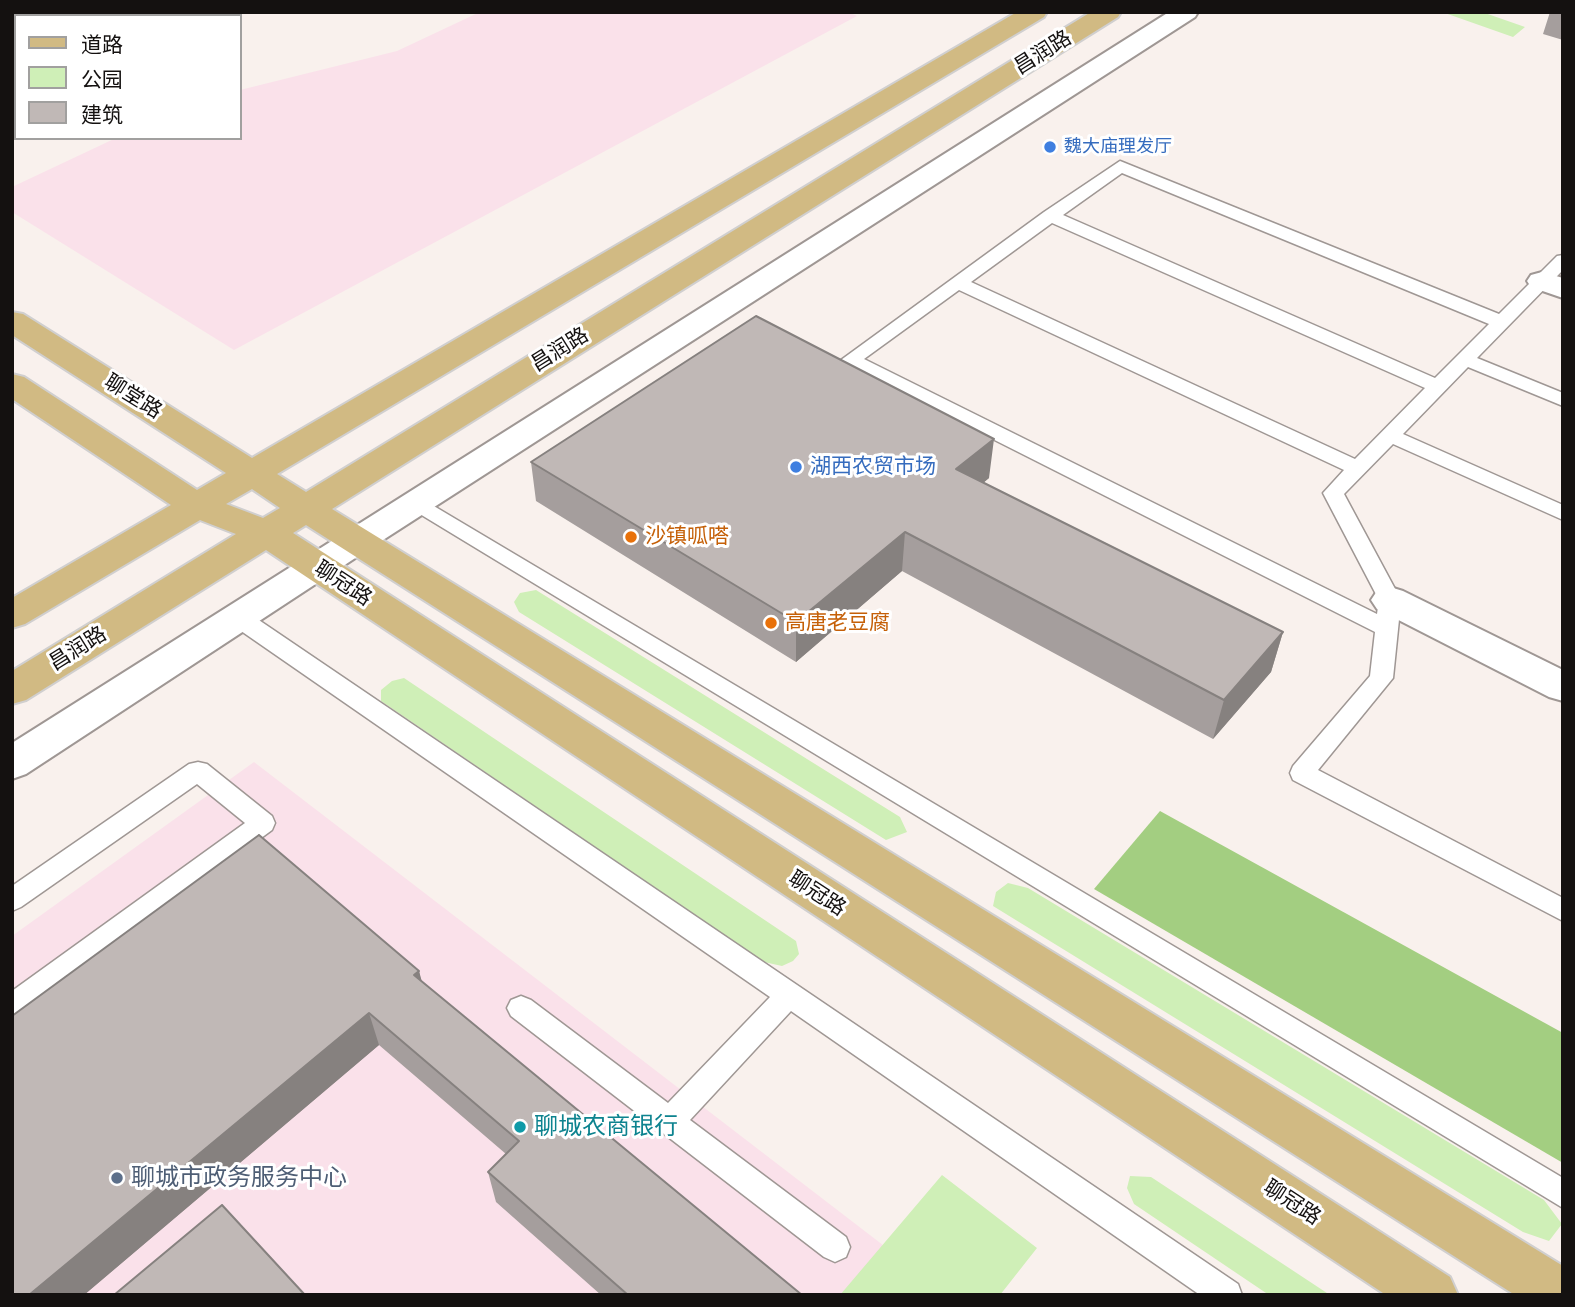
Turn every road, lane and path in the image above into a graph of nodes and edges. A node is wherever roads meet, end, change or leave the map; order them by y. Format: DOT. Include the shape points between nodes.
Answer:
graph roads {
  1 [pos="1035,12"];
  2 [pos="1109,12"];
  3 [pos="1186,12"];
  4 [pos="1050,216"];
  5 [pos="1556,277"];
  6 [pos="958,283"];
  7 [pos="12,321"];
  8 [pos="1502,322"];
  9 [pos="1465,359"];
  10 [pos="12,384"];
  11 [pos="1437,386"];
  12 [pos="1563,400"];
  13 [pos="1389,435"];
  14 [pos="1357,468"];
  15 [pos="254,473"];
  16 [pos="416,503"];
  17 [pos="195,506"];
  18 [pos="307,507"];
  19 [pos="1563,513"];
  20 [pos="265,532"];
  21 [pos="356,540"];
  22 [pos="317,567"];
  23 [pos="1388,614"];
  24 [pos="12,615"];
  25 [pos="239,618"];
  26 [pos="1563,687"];
  27 [pos="12,690"];
  28 [pos="12,763"];
  29 [pos="12,900"];
  30 [pos="1563,910"];
  31 [pos="789,995"];
  32 [pos="12,1006"];
  33 [pos="521,1008"];
  34 [pos="669,1122"];
  35 [pos="1563,1194"];
  36 [pos="835,1247"];
  37 [pos="1227,1295"];
  38 [pos="1432,1295"];
  39 [pos="1562,1295"];
  1 -- 15 [label="main road, 昌润路"];
  2 -- 18 [label="main road, 昌润路"];
  3 -- 16 [label="street"];
  4 -- 6 [label="lane"];
  4 -- 8 [label="lane" via="1120,166"];
  4 -- 11 [label="lane"];
  5 -- 8 [label="lane"];
  6 -- 14 [label="lane"];
  6 -- 23 [label="lane" via="851,360"];
  7 -- 15 [label="main road, 聊堂路"];
  8 -- 9 [label="lane"];
  9 -- 11 [label="lane"];
  9 -- 12 [label="lane"];
  10 -- 17 [label="main road, 聊冠路"];
  11 -- 13 [label="lane"];
  13 -- 14 [label="lane"];
  13 -- 19 [label="lane"];
  14 -- 23 [label="lane" via="1334,493"];
  15 -- 17 [label="main road, 昌润路"];
  15 -- 18 [label="main road, 聊堂路"];
  16 -- 21 [label="street"];
  16 -- 35 [label="lane"];
  17 -- 20 [label="main road, 聊冠路"];
  17 -- 24 [label="main road, 昌润路"];
  18 -- 20 [label="main road, 昌润路"];
  18 -- 21 [label="main road, 聊堂路"];
  20 -- 22 [label="main road, 聊冠路"];
  20 -- 27 [label="main road, 昌润路"];
  21 -- 22 [label="street"];
  21 -- 39 [label="main road, 聊堂路"];
  22 -- 25 [label="street"];
  22 -- 38 [label="main road, 聊冠路"];
  23 -- 26 [label="street"];
  23 -- 30 [label="lane" via="1381,678 1302,773"];
  25 -- 28 [label="street"];
  25 -- 31 [label="lane"];
  29 -- 32 [label="lane" via="198,771 263,823"];
  31 -- 34 [label="lane"];
  31 -- 37 [label="lane"];
  33 -- 34 [label="lane"];
  34 -- 36 [label="lane"];
}
